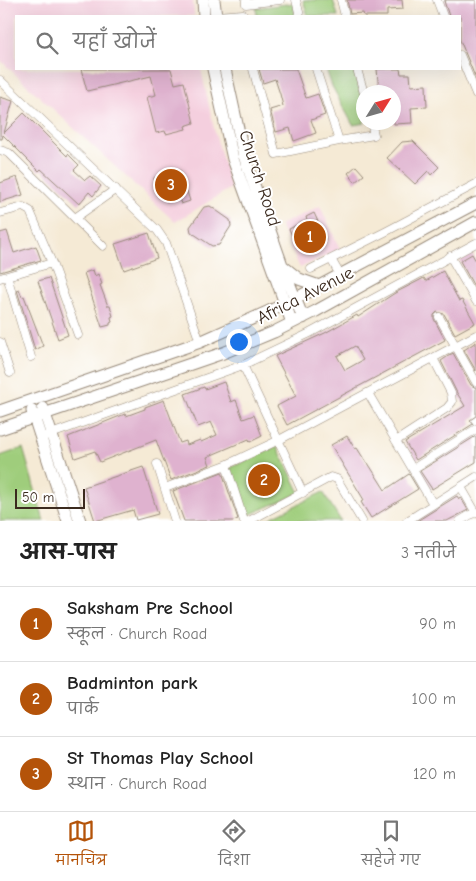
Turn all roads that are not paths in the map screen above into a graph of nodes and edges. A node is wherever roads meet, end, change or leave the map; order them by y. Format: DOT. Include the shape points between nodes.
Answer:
graph roads {
  1 [pos="203,0"];
  2 [pos="214,0"];
  3 [pos="280,0"];
  4 [pos="296,0"];
  5 [pos="341,0"];
  6 [pos="437,0"];
  7 [pos="246,2"];
  8 [pos="204,15"];
  9 [pos="216,15"];
  10 [pos="243,15"];
  11 [pos="300,15"];
  12 [pos="345,15"];
  13 [pos="443,15"];
  14 [pos="461,57"];
  15 [pos="213,70"];
  16 [pos="225,70"];
  17 [pos="253,70"];
  18 [pos="316,70"];
  19 [pos="358,70"];
  20 [pos="0,80"];
  21 [pos="362,85"];
  22 [pos="476,94"];
  23 [pos="373,130"];
  24 [pos="339,141"];
  25 [pos="0,150"];
  26 [pos="476,184"];
  27 [pos="116,189"];
  28 [pos="476,203"];
  29 [pos="0,213"];
  30 [pos="75,218"];
  31 [pos="476,222"];
  32 [pos="476,242"];
  33 [pos="103,246"];
  34 [pos="450,256"];
  35 [pos="331,259"];
  36 [pos="52,263"];
  37 [pos="282,265"];
  38 [pos="310,269"];
  39 [pos="340,275"];
  40 [pos="3,277"];
  41 [pos="319,286"];
  42 [pos="279,288"];
  43 [pos="476,301"];
  44 [pos="290,302"];
  45 [pos="262,315"];
  46 [pos="439,317"];
  47 [pos="297,320"];
  48 [pos="78,335"];
  49 [pos="476,335"];
  50 [pos="0,342"];
  51 [pos="200,342"];
  52 [pos="457,346"];
  53 [pos="31,357"];
  54 [pos="433,358"];
  55 [pos="243,365"];
  56 [pos="10,373"];
  57 [pos="85,382"];
  58 [pos="476,382"];
  59 [pos="368,392"];
  60 [pos="34,398"];
  61 [pos="0,403"];
  62 [pos="0,410"];
  63 [pos="45,413"];
  64 [pos="33,417"];
  65 [pos="476,428"];
  66 [pos="0,429"];
  67 [pos="51,434"];
  68 [pos="40,438"];
  69 [pos="279,440"];
  70 [pos="396,441"];
  71 [pos="157,464"];
  72 [pos="226,465"];
  73 [pos="413,470"];
  74 [pos="476,477"];
  75 [pos="461,487"];
  76 [pos="165,488"];
  77 [pos="303,493"];
  78 [pos="433,504"];
  79 [pos="476,512"];
  80 [pos="68,521"];
  81 [pos="80,521"];
  82 [pos="175,521"];
  83 [pos="244,521"];
  84 [pos="250,521"];
  85 [pos="362,521"];
  86 [pos="407,521"];
  87 [pos="460,521"];
  1 -- 8 [label="main road"];
  2 -- 9 [label="main road"];
  3 -- 7 [label="street"];
  4 -- 11 [label="street"];
  5 -- 12 [label="street"];
  6 -- 13 [label="street"];
  7 -- 10 [label="street"];
  14 -- 22 [label="street"];
  15 -- 42 [label="main road, Church Road" via="233,159"];
  16 -- 37 [label="main road, Church Road" via="244,156"];
  17 -- 24 [label="street" via="276,154"];
  18 -- 24 [label="street"];
  19 -- 21 [label="street"];
  20 -- 27 [label="street"];
  23 -- 24 [label="street" via="374,135"];
  25 -- 30 [label="street" via="9,153"];
  26 -- 35 [label="street"];
  27 -- 30 [label="street"];
  27 -- 51 [label="street" via="152,223 166,243"];
  28 -- 39 [label="main road, Africa Avenue"];
  29 -- 36 [label="street" via="23,207 30,211"];
  30 -- 33 [label="street"];
  31 -- 47 [label="main road, Africa Avenue"];
  32 -- 34 [label="street"];
  34 -- 43 [label="street"];
  34 -- 55 [label="street" via="308,334"];
  35 -- 38 [label="street"];
  35 -- 39 [label="street"];
  36 -- 40 [label="street"];
  36 -- 48 [label="street"];
  37 -- 41 [label="main road" via="299,279"];
  37 -- 44 [label="main road, Church Road"];
  39 -- 41 [label="main road, Africa Avenue"];
  40 -- 53 [label="street"];
  41 -- 44 [label="main road, Africa Avenue"];
  42 -- 44 [label="main road, Church Road"];
  42 -- 45 [label="main road"];
  44 -- 45 [label="main road, Africa Avenue"];
  44 -- 47 [label="main road, Church Road"];
  45 -- 51 [label="main road, Africa Avenue"];
  46 -- 52 [label="street"];
  47 -- 63 [label="main road, Africa Avenue" via="223,354"];
  49 -- 52 [label="street"];
  50 -- 56 [label="street"];
  51 -- 57 [label="main road, Africa Avenue"];
  52 -- 54 [label="street"];
  52 -- 58 [label="street"];
  54 -- 59 [label="street"];
  54 -- 70 [label="street" via="451,393 452,402"];
  55 -- 67 [label="street"];
  55 -- 69 [label="street"];
  57 -- 60 [label="main road, Africa Avenue"];
  57 -- 61 [label="main road" via="67,380"];
  59 -- 69 [label="street"];
  59 -- 70 [label="street"];
  60 -- 62 [label="main road, Africa Avenue"];
  60 -- 63 [label="main road"];
  60 -- 64 [label="main road"];
  63 -- 64 [label="main road, Africa Avenue"];
  63 -- 67 [label="main road"];
  64 -- 66 [label="main road, Africa Avenue"];
  64 -- 68 [label="main road"];
  65 -- 73 [label="street"];
  67 -- 68 [label="street"];
  67 -- 81 [label="main road"];
  68 -- 80 [label="main road"];
  69 -- 72 [label="street"];
  69 -- 77 [label="street"];
  70 -- 73 [label="street"];
  71 -- 76 [label="street"];
  72 -- 76 [label="street"];
  72 -- 83 [label="street"];
  73 -- 78 [label="street"];
  74 -- 75 [label="street"];
  75 -- 78 [label="street"];
  75 -- 79 [label="street"];
  76 -- 82 [label="street"];
  77 -- 84 [label="street"];
  77 -- 85 [label="street" via="334,477"];
  78 -- 86 [label="street"];
  79 -- 87 [label="street"];
}
